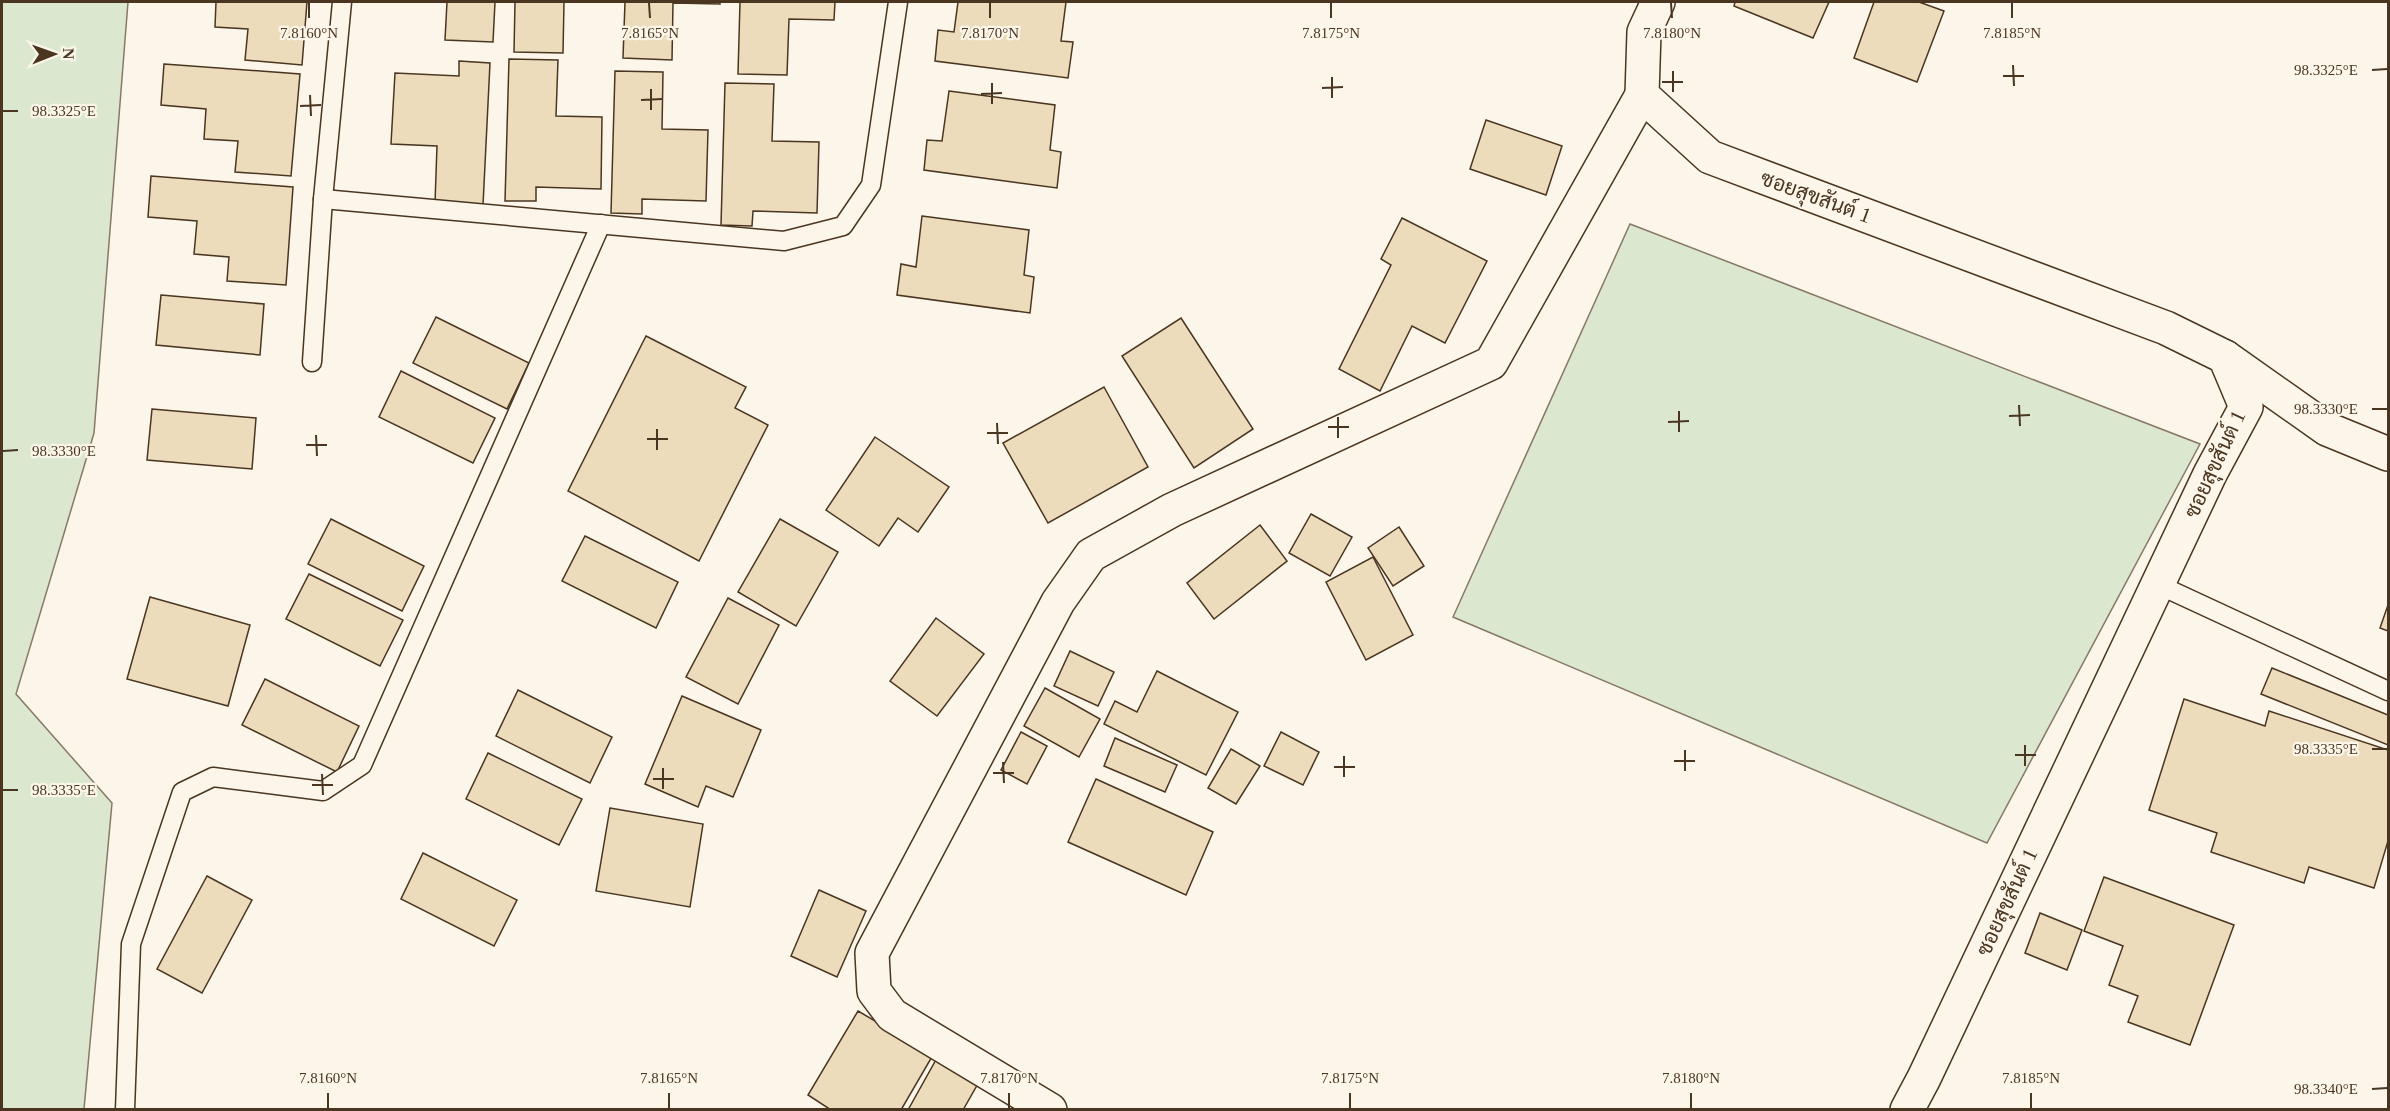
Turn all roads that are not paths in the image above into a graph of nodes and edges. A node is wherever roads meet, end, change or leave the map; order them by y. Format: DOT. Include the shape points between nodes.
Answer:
graph roads {
  1 [pos="342,2"];
  2 [pos="898,2"];
  3 [pos="1658,2"];
  4 [pos="1642,95"];
  5 [pos="323,199"];
  6 [pos="601,224"];
  7 [pos="2226,357"];
  8 [pos="312,362"];
  9 [pos="2388,454"];
  10 [pos="2159,585"];
  11 [pos="2388,691"];
  12 [pos="125,1110"];
  13 [pos="1050,1110"];
  14 [pos="1907,1110"];
  1 -- 5 [label="lane"];
  2 -- 6 [label="lane" via="871,185 843,226 784,241"];
  3 -- 4 [label="street" via="1644,32"];
  4 -- 7 [label="street, ซอยสุขสันต์ 1" via="1710,157 2166,328"];
  4 -- 13 [label="street" via="1491,363 1172,510 1091,555 1058,602 873,952 874,991 892,1015"];
  5 -- 6 [label="lane"];
  5 -- 8 [label="lane"];
  6 -- 12 [label="lane" via="362,765 323,791 213,777 182,792 131,944"];
  7 -- 9 [label="street" via="2327,429"];
  7 -- 10 [label="street, ซอยสุขสันต์ 1" via="2246,407"];
  10 -- 11 [label="lane"];
  10 -- 14 [label="street, ซอยสุขสันต์ 1"];
}
